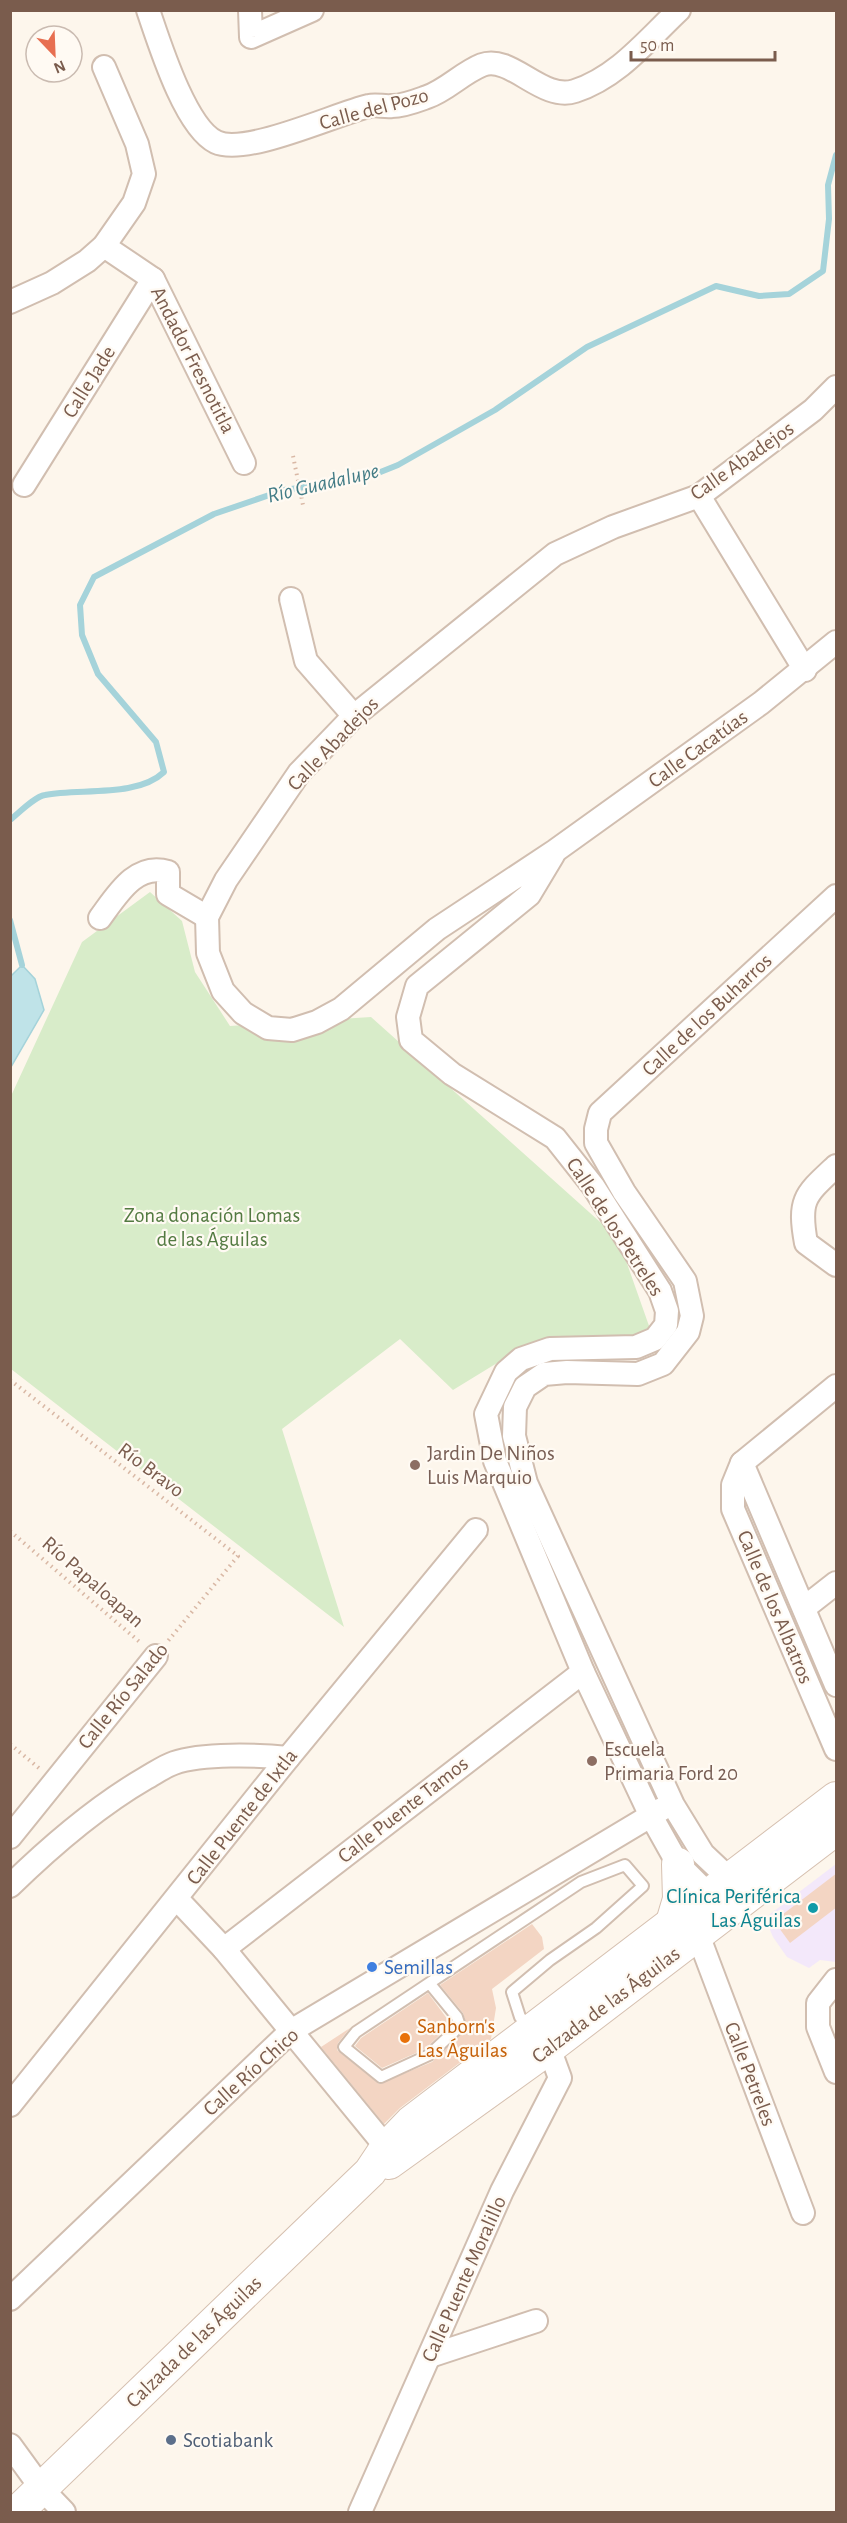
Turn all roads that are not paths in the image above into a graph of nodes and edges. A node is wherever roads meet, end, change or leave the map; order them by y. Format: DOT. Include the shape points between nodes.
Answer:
graph roads {
  1 [pos="148,10"];
  2 [pos="250,10"];
  3 [pos="312,10"];
  4 [pos="679,10"];
  5 [pos="104,67"];
  6 [pos="104,246"];
  7 [pos="153,279"];
  8 [pos="10,302"];
  9 [pos="837,387"];
  10 [pos="244,463"];
  11 [pos="24,484"];
  12 [pos="699,496"];
  13 [pos="291,599"];
  14 [pos="837,642"];
  15 [pos="805,670"];
  16 [pos="354,716"];
  17 [pos="555,851"];
  18 [pos="837,896"];
  19 [pos="207,917"];
  20 [pos="100,918"];
  21 [pos="596,1143"];
  22 [pos="837,1166"];
  23 [pos="837,1265"];
  24 [pos="837,1386"];
  25 [pos="742,1463"];
  26 [pos="476,1530"];
  27 [pos="837,1583"];
  28 [pos="804,1608"];
  29 [pos="156,1656"];
  30 [pos="583,1672"];
  31 [pos="837,1685"];
  32 [pos="837,1749"];
  33 [pos="288,1758"];
  34 [pos="837,1798"];
  35 [pos="673,1805"];
  36 [pos="650,1815"];
  37 [pos="837,1829"];
  38 [pos="10,1837"];
  39 [pos="678,1864"];
  40 [pos="10,1886"];
  41 [pos="728,1897"];
  42 [pos="177,1899"];
  43 [pos="684,1930"];
  44 [pos="224,1949"];
  45 [pos="837,1980"];
  46 [pos="430,1984"];
  47 [pos="291,2031"];
  48 [pos="541,2039"];
  49 [pos="837,2072"];
  50 [pos="10,2105"];
  51 [pos="384,2160"];
  52 [pos="803,2213"];
  53 [pos="10,2299"];
  54 [pos="536,2321"];
  55 [pos="430,2356"];
  56 [pos="10,2445"];
  57 [pos="42,2489"];
  58 [pos="18,2512"];
  59 [pos="64,2512"];
  60 [pos="360,2512"];
  1 -- 4 [label="street, Calle del Pozo" via="184,101 201,130 225,146 249,144 371,105 403,105 428,97 483,65 494,63 543,88 573,92 612,73"];
  2 -- 3 [label="street" via="251,37"];
  5 -- 6 [label="street" via="137,144 144,174 134,204"];
  6 -- 7 [label="street, Andador Fresnotitla"];
  6 -- 8 [label="street" via="52,283"];
  7 -- 10 [label="street, Andador Fresnotitla"];
  7 -- 11 [label="street, Calle Jade"];
  9 -- 12 [label="street, Calle Abadejos" via="813,410"];
  12 -- 15 [label="street"];
  12 -- 16 [label="street, Calle Abadejos" via="613,527 555,554"];
  13 -- 16 [label="street" via="306,661"];
  14 -- 15 [label="street, Calle Cacatúas"];
  15 -- 17 [label="street, Calle Cacatúas"];
  16 -- 19 [label="street, Calle Abadejos" via="299,773 226,879"];
  17 -- 19 [label="street, Calle Abadejos" via="437,929 341,1010 292,1030 268,1028 243,1013 222,991 208,953"];
  17 -- 30 [label="street, Calle de los Petreles" via="529,895 417,986 408,1017 411,1040 452,1074 555,1138 593,1186 660,1291 667,1311 666,1325 655,1339 636,1347 550,1349 521,1359 506,1372 486,1414 495,1461"];
  18 -- 21 [label="street, Calle de los Buharros" via="600,1113"];
  19 -- 20 [label="street" via="168,894 168,872 155,868 133,876"];
  21 -- 35 [label="street, Calle de los Petreles" via="624,1192 685,1281 692,1316 688,1332 663,1364 638,1374 544,1374 525,1387 515,1407 514,1436 526,1482"];
  22 -- 23 [label="street" via="810,1190 801,1215 806,1243"];
  24 -- 25 [label="street"];
  25 -- 28 [label="street, Calle de los Albatros"];
  25 -- 32 [label="street, Calle de los Albatros" via="733,1485 733,1509"];
  26 -- 33 [label="street, Calle Puente de Ixtla"];
  27 -- 28 [label="street"];
  28 -- 31 [label="street, Calle de los Albatros"];
  29 -- 38 [label="street, Calle Río Salado"];
  30 -- 36 [label="street, Calle de los Petreles"];
  30 -- 44 [label="street, Calle Puente Tamos"];
  33 -- 40 [label="street" via="262,1755 173,1763 87,1818"];
  33 -- 42 [label="street, Calle Puente de Ixtla"];
  34 -- 41 [label="main road, Calzada de las Águilas"];
  35 -- 36 [label="street, Calle Río Chico"];
  35 -- 41 [label="street, Calle de los Petreles"];
  36 -- 39 [label="street, Calle de los Petreles"];
  36 -- 47 [label="street, Calle Río Chico"];
  37 -- 41 [label="main road, Calzada de las Águilas"];
  39 -- 41 [label="street, Calle de los Petreles"];
  39 -- 43 [label="main road"];
  41 -- 43 [label="main road, Calzada de las Águilas"];
  42 -- 44 [label="street"];
  42 -- 50 [label="street, Calle Puente de Ixtla"];
  43 -- 48 [label="main road, Calzada de las Águilas"];
  43 -- 52 [label="street, Calle Petreles"];
  44 -- 47 [label="street"];
  45 -- 49 [label="street" via="818,2003 818,2027"];
  46 -- 46 [label="lane" via="356,2032 344,2047 381,2077 429,2055 460,2026"];
  46 -- 48 [label="lane" via="581,1882 625,1865 643,1886 596,1928 512,1992 520,2017"];
  47 -- 51 [label="street"];
  47 -- 53 [label="street, Calle Río Chico"];
  48 -- 51 [label="main road, Calzada de las Águilas" via="411,2122"];
  48 -- 55 [label="street, Calle Puente Moralillo" via="560,2078 502,2191"];
  51 -- 57 [label="main road, Calzada de las Águilas"];
  54 -- 55 [label="street"];
  55 -- 60 [label="street, Calle Puente Moralillo"];
  56 -- 57 [label="street"];
  57 -- 58 [label="main road, Calzada de las Águilas"];
  57 -- 59 [label="street"];
}
